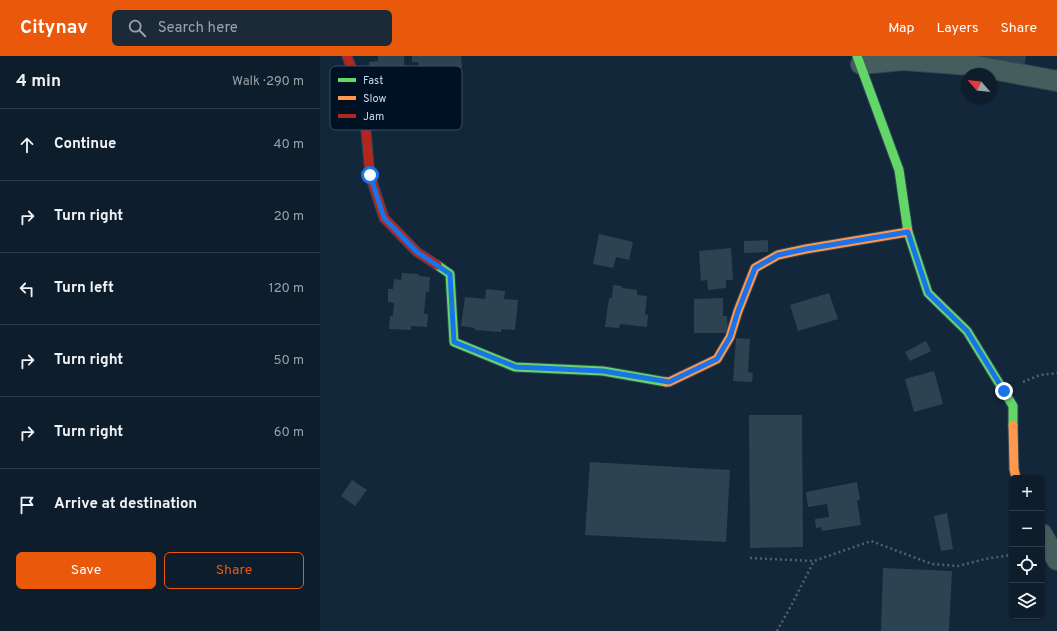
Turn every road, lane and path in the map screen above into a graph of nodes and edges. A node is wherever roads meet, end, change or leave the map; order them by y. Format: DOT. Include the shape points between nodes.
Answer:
graph roads {
  1 [pos="347,56"];
  2 [pos="859,60"];
  3 [pos="351,66"];
  4 [pos="1057,81"];
  5 [pos="366,130"];
  6 [pos="908,232"];
  7 [pos="1057,373"];
  8 [pos="1004,391"];
  9 [pos="1015,475"];
  10 [pos="1045,539"];
  11 [pos="1009,555"];
  12 [pos="750,558"];
  13 [pos="1057,560"];
  14 [pos="814,561"];
  15 [pos="777,631"];
  1 -- 3 [label="street"];
  2 -- 4 [label="street" via="970,65"];
  2 -- 6 [label="street" via="898,170"];
  5 -- 6 [label="street" via="370,175 384,218 417,252 450,274 454,342 516,367 603,371 669,382 717,359 730,337 755,268 778,255"];
  6 -- 8 [label="street" via="928,293 967,331"];
  7 -- 8 [label="path" via="1040,375"];
  8 -- 9 [label="street" via="1013,406"];
  10 -- 13 [label="street"];
  11 -- 14 [label="path" via="958,566 932,564 871,541"];
  12 -- 14 [label="path"];
  14 -- 15 [label="path"];
}
